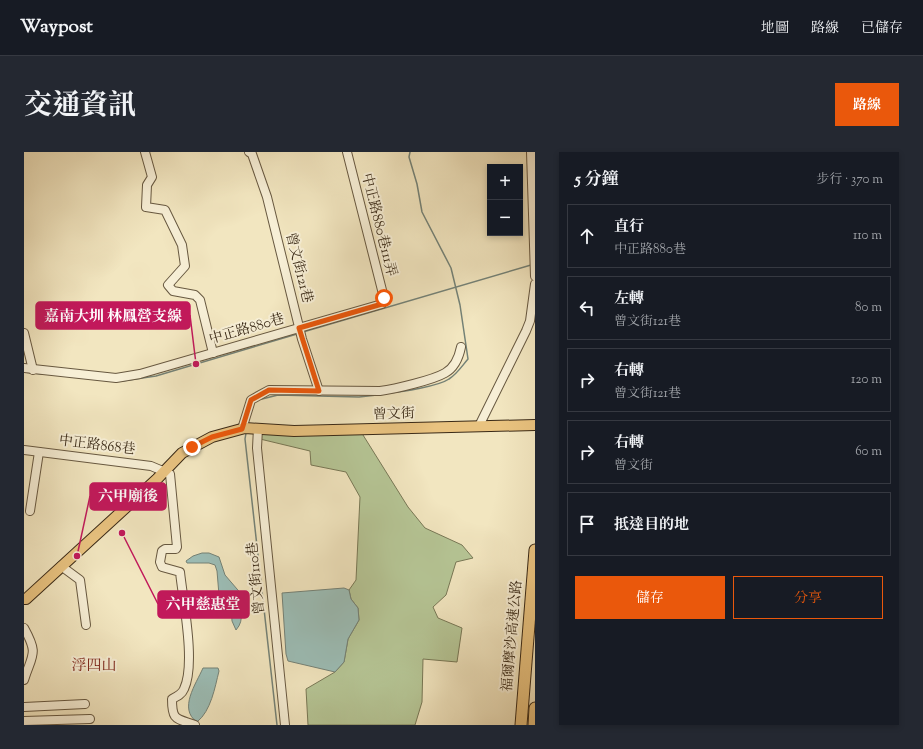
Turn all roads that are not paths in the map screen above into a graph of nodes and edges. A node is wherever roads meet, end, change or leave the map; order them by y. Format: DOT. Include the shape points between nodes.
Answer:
graph roads {
  1 [pos="145,152"];
  2 [pos="249,152"];
  3 [pos="347,152"];
  4 [pos="532,157"];
  5 [pos="535,275"];
  6 [pos="535,284"];
  7 [pos="382,304"];
  8 [pos="24,333"];
  9 [pos="300,333"];
  10 [pos="461,347"];
  11 [pos="214,353"];
  12 [pos="24,368"];
  13 [pos="33,370"];
  14 [pos="319,391"];
  15 [pos="535,425"];
  16 [pos="479,426"];
  17 [pos="256,428"];
  18 [pos="242,429"];
  19 [pos="24,450"];
  20 [pos="39,452"];
  21 [pos="165,471"];
  22 [pos="30,511"];
  23 [pos="535,550"];
  24 [pos="61,566"];
  25 [pos="25,599"];
  26 [pos="86,626"];
  27 [pos="24,628"];
  28 [pos="24,680"];
  29 [pos="85,704"];
  30 [pos="24,707"];
  31 [pos="535,708"];
  32 [pos="535,712"];
  33 [pos="90,719"];
  34 [pos="24,721"];
  35 [pos="57,723"];
  36 [pos="193,724"];
  37 [pos="285,725"];
  38 [pos="521,725"];
  39 [pos="534,725"];
  1 -- 11 [label="lane" via="152,177 147,184 146,207 165,210 182,245 185,266 168,285 173,291 195,295 200,300"];
  2 -- 9 [label="lane, 曾文街121巷" via="252,154 267,197"];
  3 -- 7 [label="lane, 中正路880巷111弄" via="384,298"];
  4 -- 5 [label="lane"];
  6 -- 16 [label="lane" via="526,332"];
  7 -- 9 [label="lane, 中正路880巷"];
  8 -- 13 [label="lane"];
  9 -- 11 [label="lane, 中正路880巷"];
  9 -- 14 [label="lane, 曾文街121巷"];
  10 -- 14 [label="lane" via="458,358 446,373 395,389"];
  11 -- 13 [label="lane, 中正路880巷" via="156,370 116,378"];
  12 -- 13 [label="lane, 中正路880巷"];
  14 -- 18 [label="lane" via="269,390 251,400"];
  15 -- 16 [label="main road, 曾文街"];
  16 -- 17 [label="main road, 曾文街" via="294,432"];
  17 -- 18 [label="main road, 曾文街"];
  17 -- 37 [label="lane, 曾文街110巷"];
  18 -- 21 [label="main road" via="197,444 182,453"];
  19 -- 20 [label="lane, 中正路868巷"];
  20 -- 21 [label="lane, 中正路868巷" via="150,466"];
  20 -- 22 [label="lane"];
  21 -- 24 [label="main road"];
  21 -- 36 [label="lane" via="170,474 177,547 162,551 160,562 162,567 180,572 189,661 184,691 172,698 172,714 175,718"];
  23 -- 38 [label="highway, 福爾摩沙高速公路"];
  24 -- 25 [label="main road"];
  24 -- 26 [label="lane" via="80,580"];
  27 -- 28 [label="lane" via="34,654"];
  29 -- 30 [label="lane"];
  31 -- 32 [label="highway"];
  32 -- 39 [label="highway"];
  33 -- 35 [label="lane"];
  34 -- 35 [label="lane"];
}
